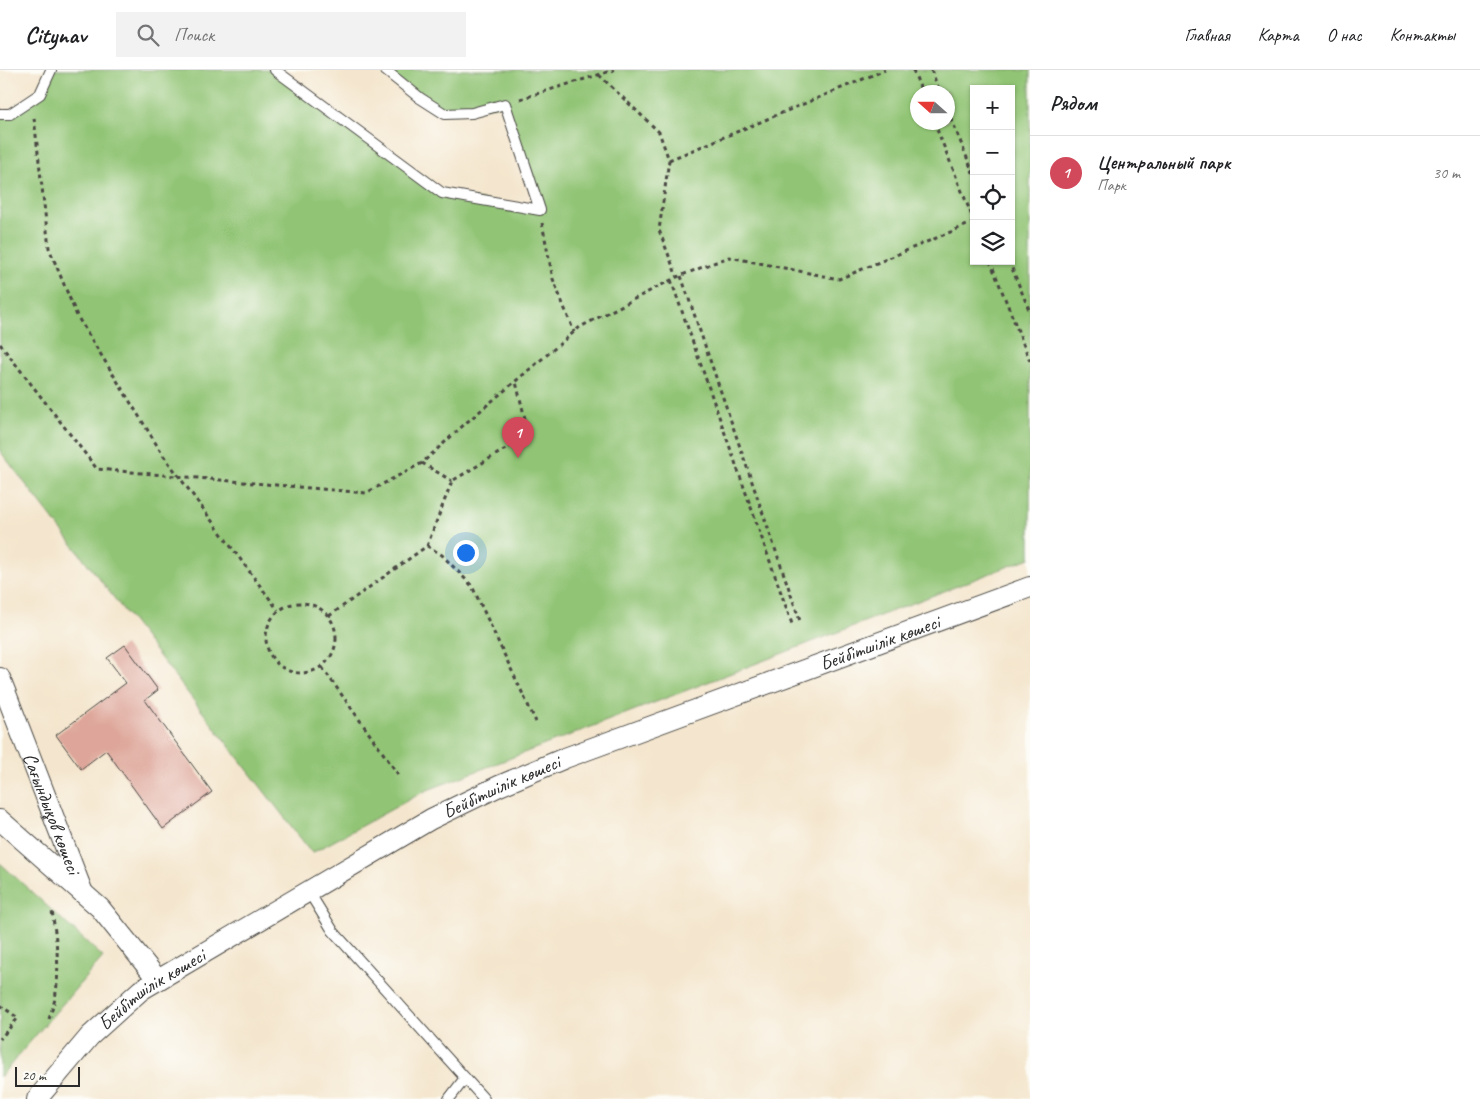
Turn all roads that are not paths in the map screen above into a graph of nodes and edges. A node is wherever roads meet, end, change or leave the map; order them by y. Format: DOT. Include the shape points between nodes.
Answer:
graph roads {
  1 [pos="51,70"];
  2 [pos="275,70"];
  3 [pos="384,70"];
  4 [pos="0,114"];
  5 [pos="1030,587"];
  6 [pos="0,678"];
  7 [pos="0,820"];
  8 [pos="309,892"];
  9 [pos="83,893"];
  10 [pos="158,980"];
  11 [pos="465,1078"];
  12 [pos="37,1099"];
  13 [pos="449,1099"];
  14 [pos="484,1099"];
  1 -- 4 [label="lane" via="40,94 10,114"];
  2 -- 3 [label="lane" via="442,193 540,210 506,104 472,113 445,114"];
  5 -- 8 [label="street, Бейбітшілік көшесі" via="515,779 431,819"];
  6 -- 9 [label="street, Сағындықов көшесі"];
  7 -- 9 [label="street, Сағындықов көшесі"];
  8 -- 10 [label="street, Бейбітшілік көшесі"];
  8 -- 11 [label="lane" via="333,931"];
  9 -- 10 [label="street, Сағындықов көшесі" via="100,908"];
  10 -- 12 [label="street, Бейбітшілік көшесі" via="141,990 90,1036"];
  11 -- 13 [label="lane"];
  11 -- 14 [label="lane"];
}
